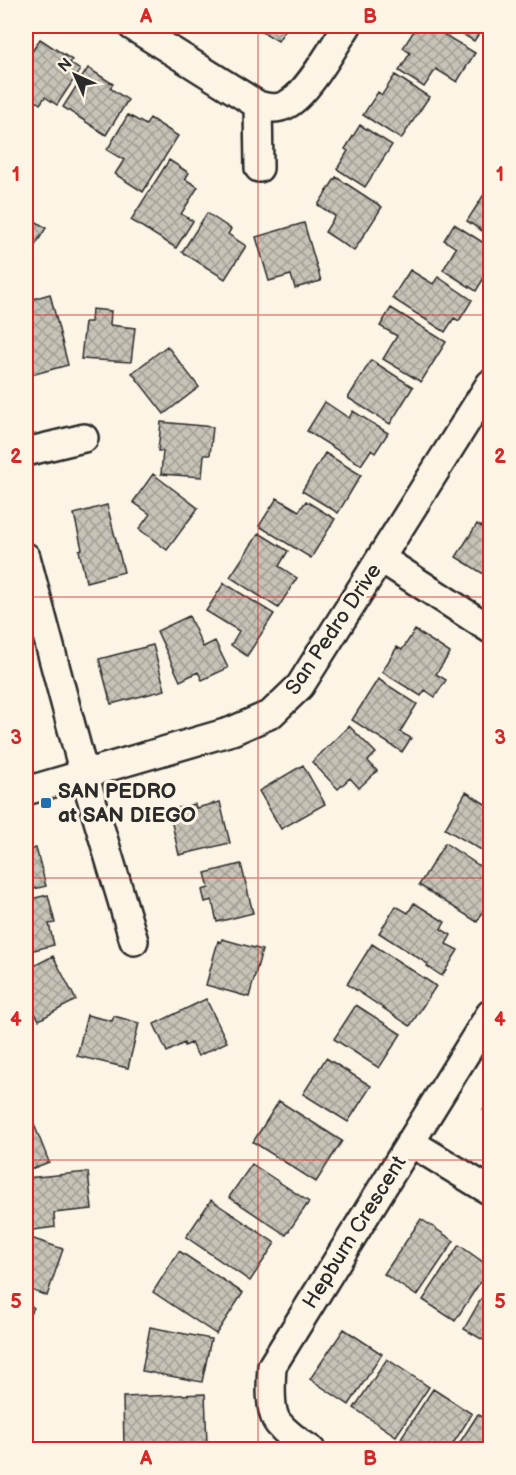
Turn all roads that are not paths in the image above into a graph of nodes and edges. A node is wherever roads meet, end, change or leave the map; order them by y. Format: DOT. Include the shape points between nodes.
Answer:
graph roads {
  1 [pos="132,26"];
  2 [pos="347,26"];
  3 [pos="258,105"];
  4 [pos="259,168"];
  5 [pos="490,384"];
  6 [pos="84,438"];
  7 [pos="26,452"];
  8 [pos="26,556"];
  9 [pos="382,559"];
  10 [pos="490,629"];
  11 [pos="84,774"];
  12 [pos="26,790"];
  13 [pos="134,941"];
  14 [pos="490,1014"];
  15 [pos="410,1142"];
  16 [pos="490,1191"];
  17 [pos="311,1449"];
  1 -- 3 [label="street"];
  2 -- 3 [label="street" via="306,87 286,105 270,109"];
  3 -- 4 [label="street"];
  5 -- 9 [label="street, San Pedro Drive"];
  6 -- 7 [label="street"];
  8 -- 11 [label="street"];
  9 -- 10 [label="street"];
  9 -- 11 [label="street, San Pedro Drive" via="300,686 271,714 232,731"];
  11 -- 12 [label="street, San Pedro Drive"];
  11 -- 13 [label="street"];
  14 -- 15 [label="street, Hepburn Crescent"];
  15 -- 16 [label="street"];
  15 -- 17 [label="street, Hepburn Crescent" via="272,1366 276,1421"];
}
